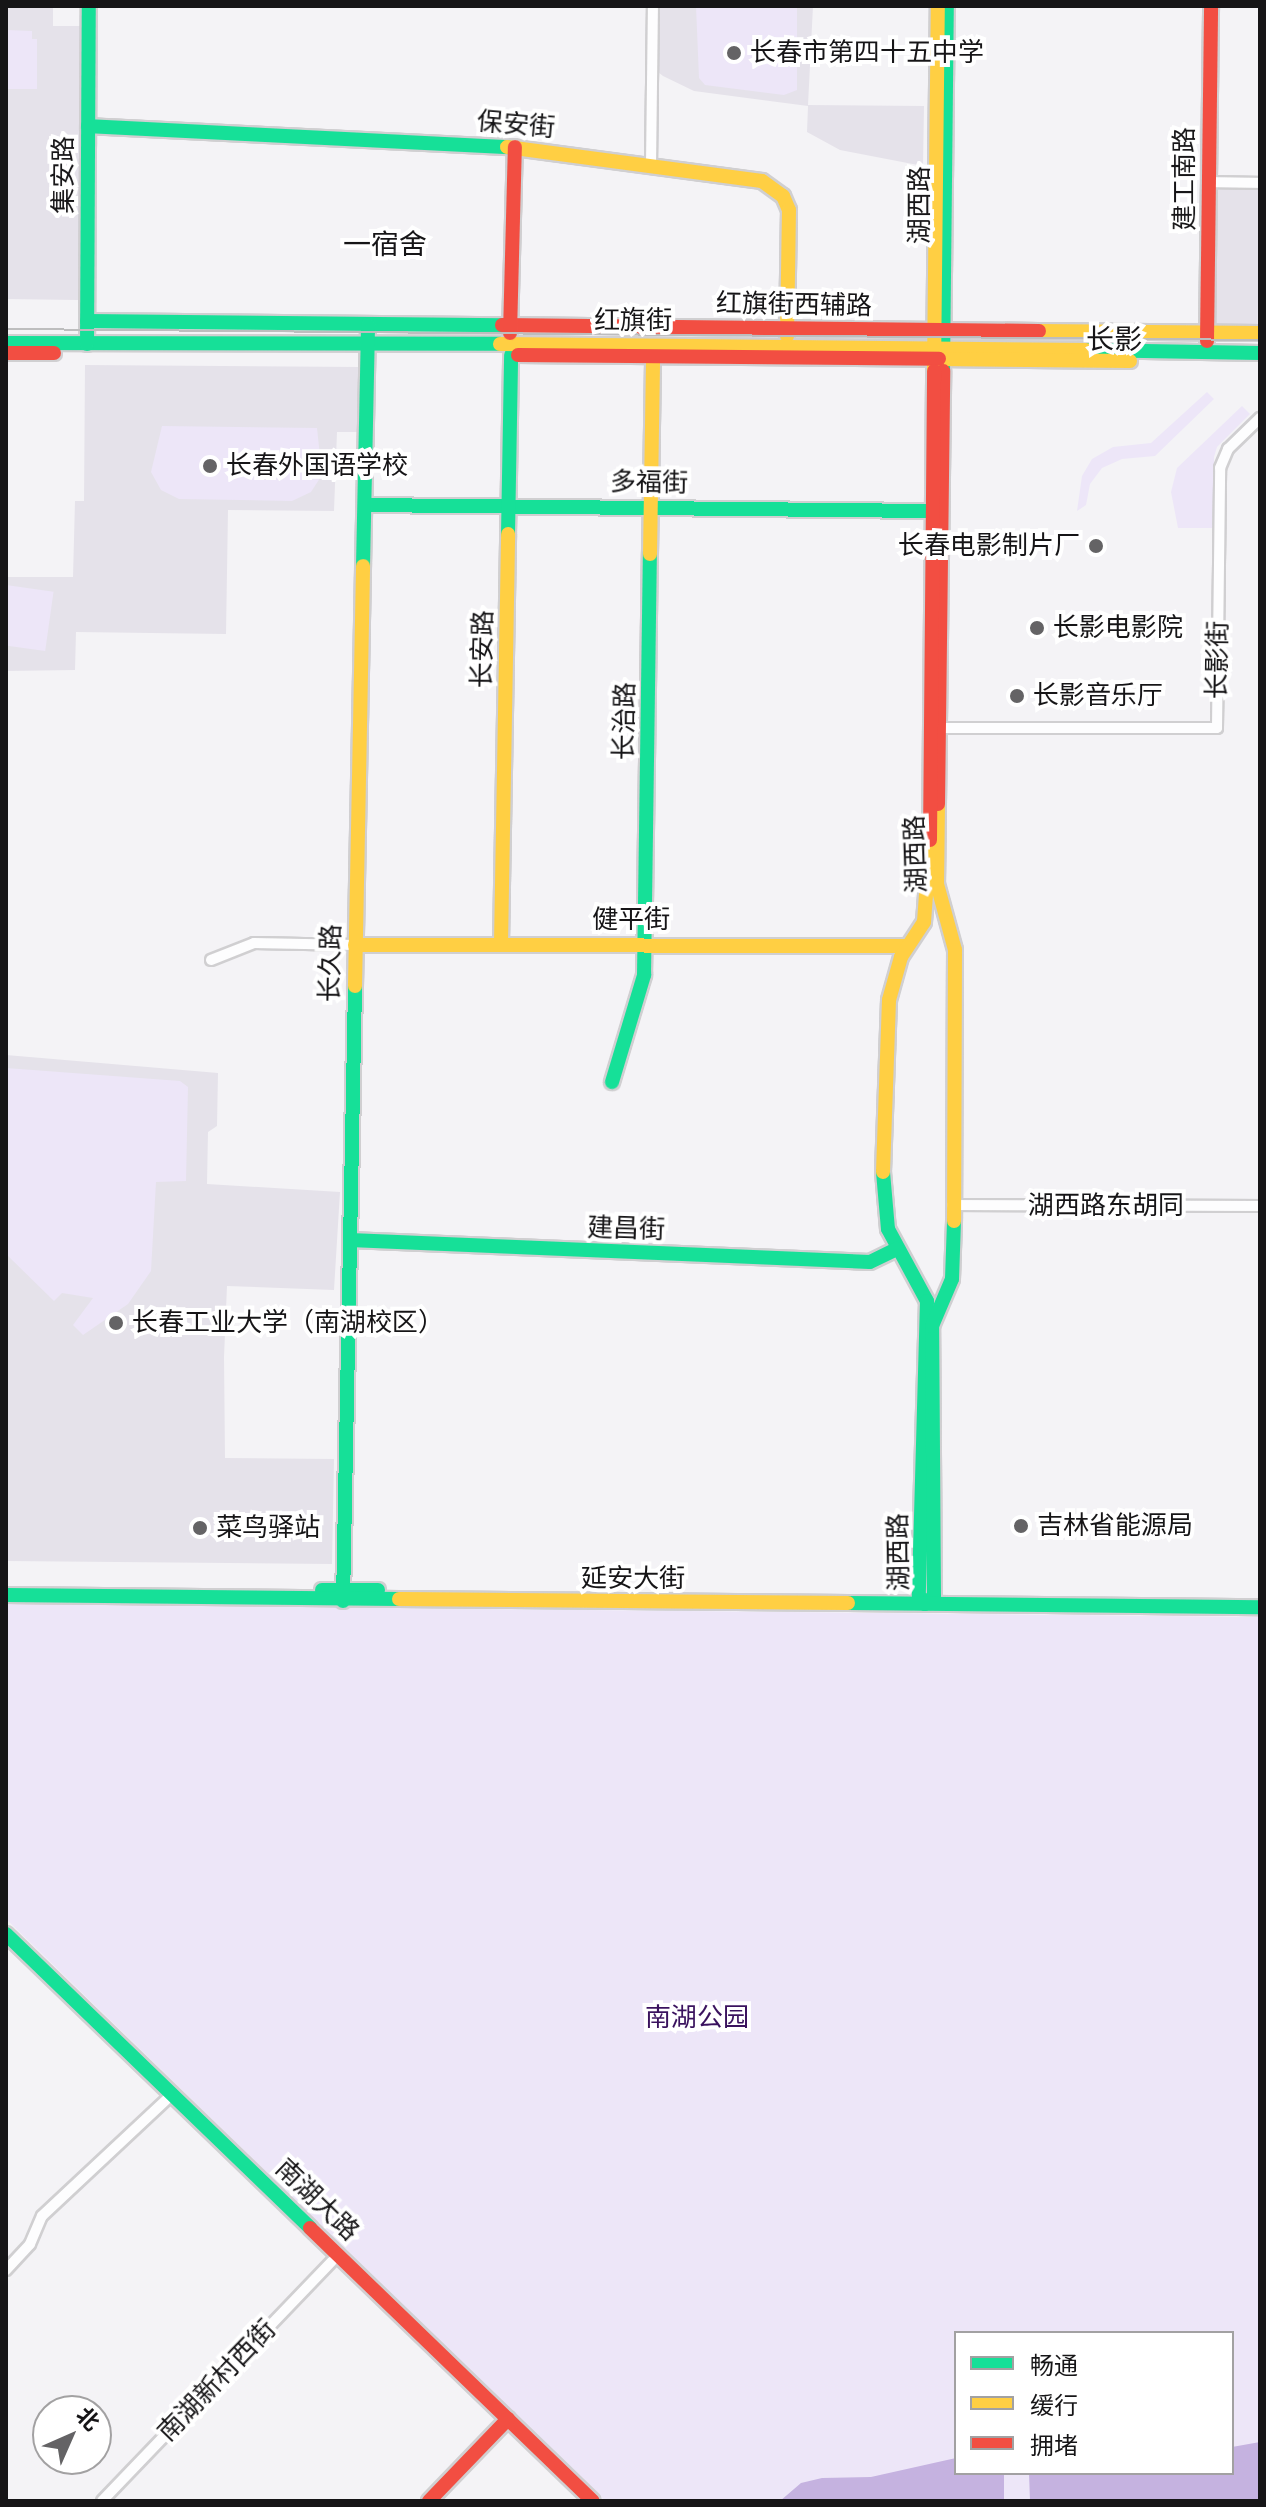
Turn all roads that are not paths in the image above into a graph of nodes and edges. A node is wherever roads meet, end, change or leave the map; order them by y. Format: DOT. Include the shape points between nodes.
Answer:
graph roads {
  1 [pos="89,6"];
  2 [pos="653,6"];
  3 [pos="938,6"];
  4 [pos="947,6"];
  5 [pos="1211,6"];
  6 [pos="88,126"];
  7 [pos="515,147"];
  8 [pos="651,165"];
  9 [pos="1209,182"];
  10 [pos="1260,183"];
  11 [pos="87,321"];
  12 [pos="368,325"];
  13 [pos="510,326"];
  14 [pos="788,329"];
  15 [pos="938,330"];
  16 [pos="1207,332"];
  17 [pos="1260,333"];
  18 [pos="6,343"];
  19 [pos="87,344"];
  20 [pos="788,345"];
  21 [pos="366,350"];
  22 [pos="510,350"];
  23 [pos="6,353"];
  24 [pos="1207,353"];
  25 [pos="1260,353"];
  26 [pos="938,354"];
  27 [pos="653,356"];
  28 [pos="1260,362"];
  29 [pos="1260,418"];
  30 [pos="365,505"];
  31 [pos="509,506"];
  32 [pos="651,507"];
  33 [pos="933,511"];
  34 [pos="936,728"];
  35 [pos="501,943"];
  36 [pos="355,945"];
  37 [pos="646,945"];
  38 [pos="907,946"];
  39 [pos="211,960"];
  40 [pos="612,1082"];
  41 [pos="952,1205"];
  42 [pos="1260,1206"];
  43 [pos="350,1240"];
  44 [pos="897,1249"];
  45 [pos="6,1586"];
  46 [pos="6,1595"];
  47 [pos="343,1596"];
  48 [pos="926,1599"];
  49 [pos="1260,1599"];
  50 [pos="1260,1607"];
  51 [pos="6,1934"];
  52 [pos="6,1947"];
  53 [pos="166,2100"];
  54 [pos="332,2261"];
  55 [pos="6,2270"];
  56 [pos="504,2422"];
  57 [pos="102,2501"];
  58 [pos="429,2501"];
  59 [pos="579,2501"];
  60 [pos="593,2501"];
  1 -- 6 [label="main road, 集安路"];
  2 -- 8 [label="street"];
  3 -- 15 [label="main road, 湖西路"];
  4 -- 15 [label="main road, 湖西路"];
  5 -- 9 [label="main road, 建工南路"];
  6 -- 7 [label="main road, 保安街"];
  6 -- 11 [label="main road, 集安路"];
  7 -- 8 [label="main road, 保安街"];
  7 -- 13 [label="main road, 长安路"];
  8 -- 14 [label="main road, 保安街" via="762,181 783,196 789,210"];
  9 -- 10 [label="street"];
  9 -- 16 [label="main road, 建工南路"];
  11 -- 12 [label="main road, 红旗街西辅路"];
  11 -- 19 [label="main road, 集安路"];
  12 -- 13 [label="main road, 红旗街西辅路"];
  12 -- 21 [label="main road, 长久路"];
  13 -- 14 [label="main road, 红旗街西辅路"];
  13 -- 22 [label="main road, 长安路"];
  14 -- 15 [label="main road, 红旗街西辅路"];
  14 -- 20 [label="main road, 保安街"];
  15 -- 16 [label="main road, 红旗街西辅路"];
  15 -- 26 [label="main road, 湖西路"];
  16 -- 17 [label="main road, 红旗街西辅路"];
  16 -- 24 [label="main road, 建工南路"];
  18 -- 19 [label="main road, 红旗街"];
  19 -- 21 [label="main road, 红旗街"];
  20 -- 22 [label="main road, 红旗街"];
  20 -- 26 [label="main road, 红旗街"];
  21 -- 22 [label="main road, 红旗街"];
  21 -- 23 [label="main road, 红旗街"];
  21 -- 30 [label="main road, 长久路"];
  22 -- 27 [label="main road, 红旗街"];
  22 -- 31 [label="main road, 长安路"];
  24 -- 25 [label="main road, 红旗街"];
  24 -- 26 [label="main road, 红旗街"];
  26 -- 27 [label="main road, 红旗街"];
  26 -- 28 [label="main road, 红旗街"];
  26 -- 33 [label="main road, 湖西路"];
  26 -- 34 [label="main road, 湖西路"];
  27 -- 32 [label="main road, 长治路"];
  29 -- 34 [label="street, 长影街" via="1228,449 1220,468 1217,728"];
  30 -- 31 [label="main road, 多福街"];
  30 -- 36 [label="main road, 长久路"];
  31 -- 32 [label="main road, 多福街"];
  31 -- 35 [label="main road, 长安路"];
  32 -- 33 [label="main road, 多福街"];
  32 -- 37 [label="main road, 长治路"];
  33 -- 34 [label="main road, 湖西路"];
  34 -- 38 [label="main road, 湖西路" via="929,893 924,922"];
  34 -- 41 [label="main road, 湖西路" via="937,884 955,950"];
  35 -- 36 [label="main road, 健平街"];
  35 -- 37 [label="main road, 健平街"];
  36 -- 39 [label="street" via="254,943"];
  36 -- 43 [label="main road, 长久路"];
  37 -- 38 [label="main road, 健平街"];
  37 -- 40 [label="main road, 长治路" via="640,1003"];
  38 -- 44 [label="main road, 湖西路" via="889,1000 889,1104 882,1161 882,1208"];
  41 -- 42 [label="street, 湖西路东胡同"];
  41 -- 48 [label="main road, 湖西路" via="952,1279 932,1326"];
  43 -- 44 [label="main road, 建昌街" via="870,1262"];
  43 -- 47 [label="main road, 长久路"];
  44 -- 48 [label="main road, 湖西路" via="927,1301"];
  45 -- 47 [label="main road, 延安大街"];
  46 -- 47 [label="main road, 延安大街"];
  47 -- 48 [label="main road, 延安大街"];
  48 -- 49 [label="main road, 延安大街"];
  48 -- 50 [label="main road, 延安大街"];
  51 -- 56 [label="main road, 南湖大路"];
  52 -- 53 [label="main road, 南湖大路"];
  53 -- 54 [label="main road, 南湖大路"];
  53 -- 55 [label="street" via="42,2216 30,2244"];
  54 -- 56 [label="main road, 南湖大路"];
  54 -- 57 [label="street, 南湖新村西街"];
  56 -- 58 [label="main road"];
  56 -- 59 [label="main road, 南湖大路"];
  56 -- 60 [label="main road, 南湖大路"];
}
